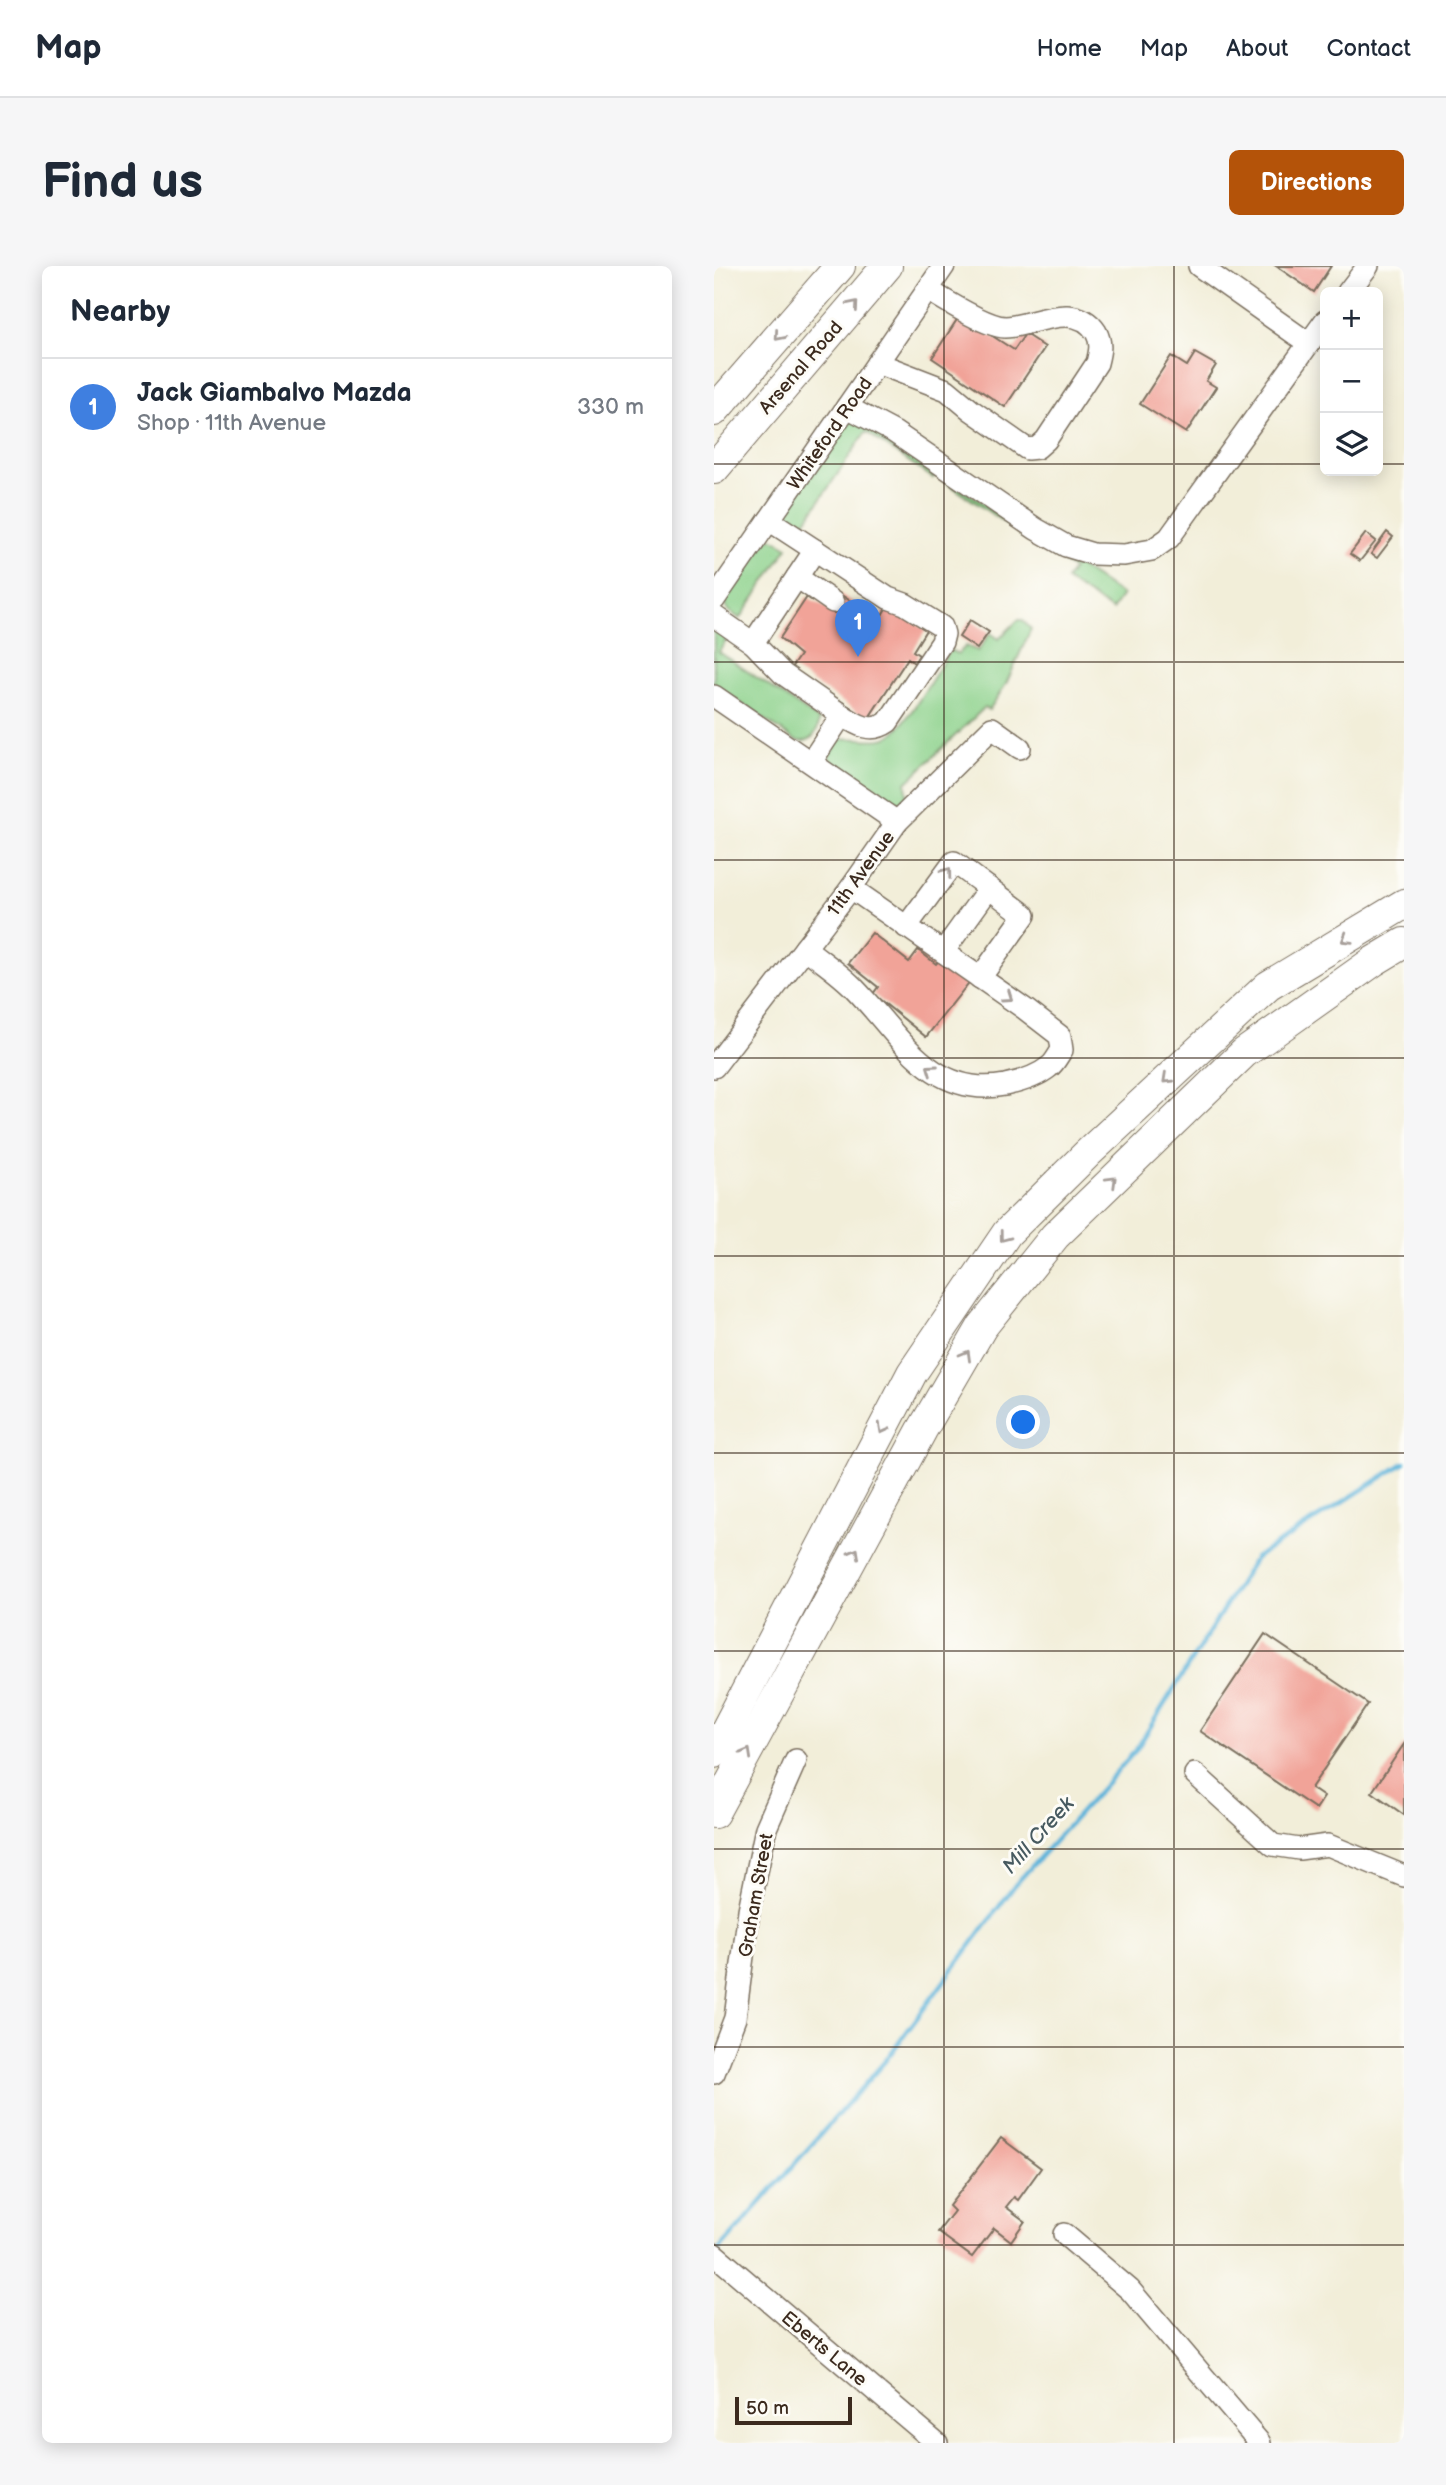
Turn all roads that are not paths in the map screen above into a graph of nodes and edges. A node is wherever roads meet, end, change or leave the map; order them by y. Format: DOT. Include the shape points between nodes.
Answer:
graph roads {
  1 [pos="839,266"];
  2 [pos="887,266"];
  3 [pos="944,266"];
  4 [pos="1199,266"];
  5 [pos="1368,266"];
  6 [pos="1352,287"];
  7 [pos="928,290"];
  8 [pos="1320,327"];
  9 [pos="1308,343"];
  10 [pos="877,363"];
  11 [pos="847,407"];
  12 [pos="714,411"];
  13 [pos="714,469"];
  14 [pos="769,520"];
  15 [pos="816,550"];
  16 [pos="797,577"];
  17 [pos="714,600"];
  18 [pos="833,602"];
  19 [pos="714,617"];
  20 [pos="753,643"];
  21 [pos="714,696"];
  22 [pos="842,715"];
  23 [pos="1020,748"];
  24 [pos="811,762"];
  25 [pos="897,822"];
  26 [pos="851,888"];
  27 [pos="989,888"];
  28 [pos="1404,904"];
  29 [pos="906,927"];
  30 [pos="1404,943"];
  31 [pos="805,948"];
  32 [pos="943,952"];
  33 [pos="980,978"];
  34 [pos="714,1067"];
  35 [pos="714,1753"];
  36 [pos="796,1760"];
  37 [pos="1195,1774"];
  38 [pos="714,1813"];
  39 [pos="1404,1876"];
  40 [pos="714,2073"];
  41 [pos="1064,2234"];
  42 [pos="714,2254"];
  43 [pos="937,2443"];
  44 [pos="1260,2443"];
  1 -- 12 [label="highway, Arsenal Road, one-way"];
  13 -- 2 [label="highway, Arsenal Road, one-way"];
  3 -- 7 [label="street, Whiteford Road"];
  4 -- 9 [label="street"];
  5 -- 6 [label="street"];
  7 -- 10 [label="street, Whiteford Road"];
  7 -- 10 [label="street" via="961,310 1006,327 1062,315 1082,320 1098,336 1097,363 1046,440 1027,449 947,390"];
  8 -- 9 [label="street"];
  9 -- 11 [label="street" via="1169,538 1152,550 1124,555 1093,554 1066,546 894,432"];
  10 -- 11 [label="street, Whiteford Road"];
  11 -- 14 [label="street, Whiteford Road"];
  14 -- 15 [label="street"];
  14 -- 17 [label="street, Whiteford Road"];
  15 -- 16 [label="street"];
  15 -- 22 [label="street" via="942,627 944,634 888,722 871,728"];
  16 -- 18 [label="street"];
  16 -- 20 [label="street"];
  19 -- 20 [label="street"];
  20 -- 22 [label="street" via="783,674"];
  21 -- 24 [label="street, 11th Avenue"];
  22 -- 24 [label="street"];
  23 -- 25 [label="street" via="992,728"];
  24 -- 25 [label="street, 11th Avenue"];
  25 -- 26 [label="street, 11th Avenue"];
  26 -- 29 [label="street"];
  26 -- 31 [label="street, 11th Avenue"];
  29 -- 27 [label="street, one-way" via="954,862"];
  27 -- 32 [label="street"];
  27 -- 33 [label="street" via="1025,915"];
  28 -- 35 [label="highway, one-way" via="1268,986 1007,1233 912,1373"];
  29 -- 32 [label="street"];
  38 -- 30 [label="highway, one-way" via="982,1327 1055,1236 1244,1053"];
  33 -- 31 [label="street, one-way" via="1060,1036 1062,1050 1051,1066 1016,1083 987,1088 956,1083 931,1071 854,987"];
  31 -- 34 [label="street, 11th Avenue"];
  32 -- 33 [label="street"];
  36 -- 40 [label="street, Graham Street" via="766,1828 749,1910 735,2018"];
  37 -- 39 [label="street" via="1273,1845 1299,1849 1328,1845"];
  41 -- 44 [label="street" via="1130,2290"];
  42 -- 43 [label="street, Eberts Lane"];
}
